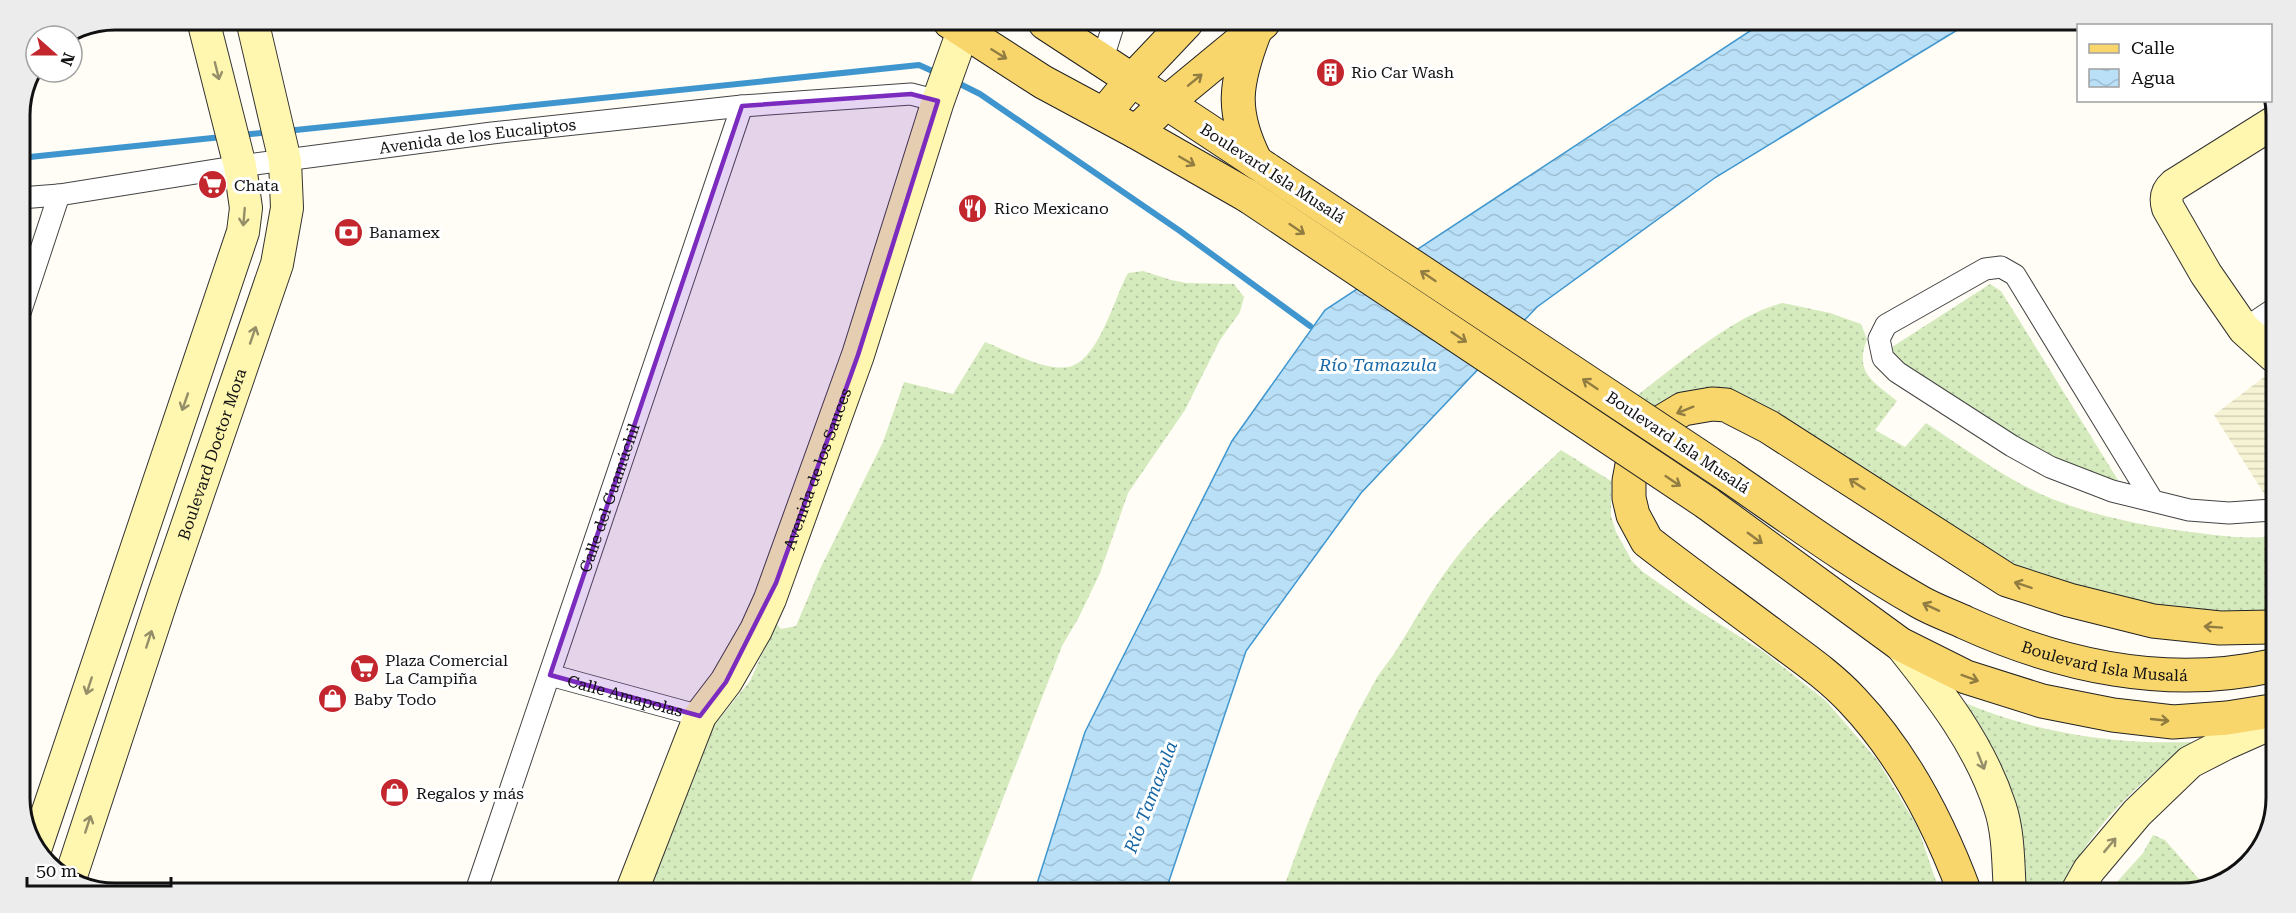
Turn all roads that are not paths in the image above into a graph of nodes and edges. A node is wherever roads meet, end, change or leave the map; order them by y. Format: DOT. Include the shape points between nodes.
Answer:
graph roads {
  1 [pos="206,30"];
  2 [pos="254,30"];
  3 [pos="1056,30"];
  4 [pos="1112,30"];
  5 [pos="1179,30"];
  6 [pos="1255,30"];
  7 [pos="1258,30"];
  8 [pos="956,36"];
  9 [pos="1102,61"];
  10 [pos="1132,80"];
  11 [pos="940,96"];
  12 [pos="1166,103"];
  13 [pos="742,106"];
  14 [pos="1104,114"];
  15 [pos="2266,128"];
  16 [pos="1136,132"];
  17 [pos="284,157"];
  18 [pos="239,163"];
  19 [pos="1262,166"];
  20 [pos="59,195"];
  21 [pos="30,197"];
  22 [pos="30,283"];
  23 [pos="2266,314"];
  24 [pos="2244,329"];
  25 [pos="2266,349"];
  26 [pos="2153,501"];
  27 [pos="2266,510"];
  28 [pos="2266,627"];
  29 [pos="1900,644"];
  30 [pos="2266,667"];
  31 [pos="550,675"];
  32 [pos="2266,712"];
  33 [pos="700,716"];
  34 [pos="2266,726"];
  35 [pos="40,836"];
  36 [pos="73,871"];
  37 [pos="479,883"];
  38 [pos="635,883"];
  39 [pos="1961,883"];
  40 [pos="2009,883"];
  41 [pos="2082,883"];
  1 -- 18 [label="street, one-way"];
  2 -- 17 [label="street, Boulevard Doctor Mora"];
  3 -- 9 [label="main road, Boulevard Isla Musalá"];
  4 -- 9 [label="street"];
  5 -- 10 [label="main road"];
  12 -- 6 [label="main road, one-way"];
  7 -- 19 [label="main road" via="1242,66 1237,109 1247,145"];
  8 -- 11 [label="street, Avenida de los Sauces"];
  8 -- 14 [label="main road, Boulevard Isla Musalá, one-way"];
  9 -- 10 [label="main road, Boulevard Isla Musalá"];
  10 -- 12 [label="main road, Boulevard Isla Musalá"];
  10 -- 14 [label="main road"];
  11 -- 13 [label="street, Avenida de los Eucaliptos" via="911,94"];
  11 -- 33 [label="street, Avenida de los Sauces" via="858,355 770,599 726,682"];
  12 -- 16 [label="main road"];
  12 -- 19 [label="main road, Boulevard Isla Musalá"];
  13 -- 17 [label="street, Avenida de los Eucaliptos"];
  13 -- 31 [label="street, Calle del Guamúchil"];
  14 -- 16 [label="main road, Boulevard Isla Musalá"];
  15 -- 24 [label="street" via="2174,185 2166,200 2206,274"];
  16 -- 29 [label="main road, Boulevard Isla Musalá, one-way, bridge" via="1248,196 1707,503"];
  17 -- 18 [label="street, Avenida de los Eucaliptos"];
  36 -- 17 [label="street, Boulevard Doctor Mora, one-way" via="277,264 287,208"];
  18 -- 20 [label="street, Avenida de los Eucaliptos"];
  18 -- 35 [label="street, one-way" via="246,208 243,232"];
  30 -- 19 [label="main road, Boulevard Isla Musalá, one-way, bridge" via="2200,674 2142,674 2088,666 2033,650 1922,603"];
  20 -- 21 [label="street, Avenida de los Eucaliptos"];
  20 -- 22 [label="street"];
  23 -- 24 [label="street"];
  24 -- 25 [label="street"];
  26 -- 26 [label="street" via="2112,491 2050,466 1896,372 1883,358 1879,339 1887,325 1985,269 2001,267 2015,275"];
  26 -- 27 [label="street" via="2189,510"];
  28 -- 39 [label="main road, one-way" via="2220,628 2153,621 2007,580 1769,427 1726,405 1690,407 1658,424 1646,436 1629,481 1633,515 1647,541 1822,672 1852,700 1903,765"];
  29 -- 32 [label="main road, Boulevard Isla Musalá, one-way" via="1966,676 2042,701 2113,716 2173,722"];
  29 -- 40 [label="street, one-way" via="1976,749 2001,808"];
  31 -- 33 [label="street, Calle Amapolas"];
  31 -- 37 [label="street, Calle del Guamúchil"];
  33 -- 38 [label="street, Avenida de los Sauces"];
  41 -- 34 [label="street, one-way" via="2137,813 2190,762"];
}
